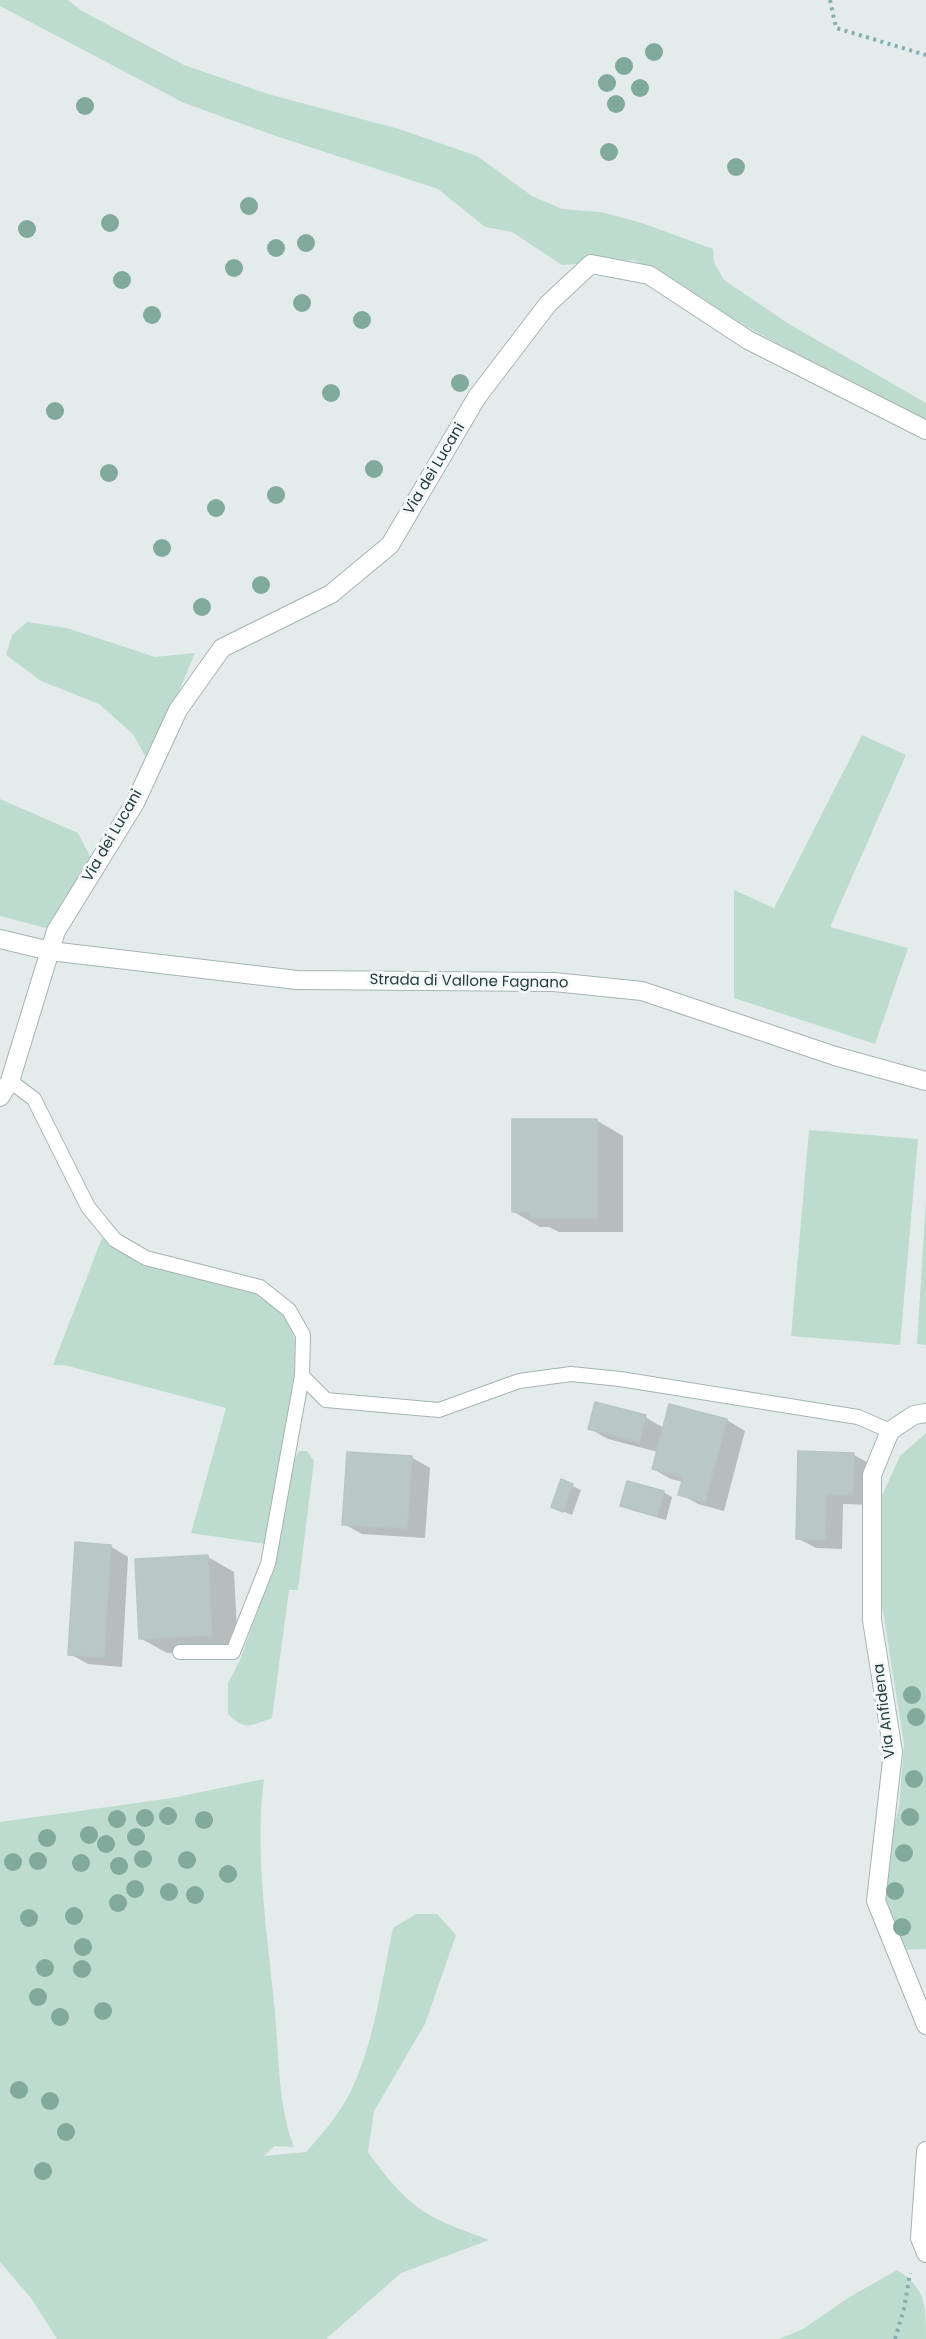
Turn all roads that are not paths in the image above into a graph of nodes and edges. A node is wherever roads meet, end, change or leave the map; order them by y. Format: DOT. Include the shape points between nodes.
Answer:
graph roads {
  1 [pos="926,430"];
  2 [pos="0,939"];
  3 [pos="50,951"];
  4 [pos="10,1081"];
  5 [pos="926,1081"];
  6 [pos="0,1097"];
  7 [pos="302,1376"];
  8 [pos="926,1413"];
  9 [pos="890,1431"];
  10 [pos="180,1652"];
  11 [pos="926,2025"];
  12 [pos="926,2151"];
  13 [pos="926,2253"];
  1 -- 3 [label="street, Via dei Lucani" via="748,340 649,275 591,264 548,304 477,398 390,545 331,594 222,648 178,710 135,803 56,931"];
  2 -- 3 [label="street, Strada di Vallone Fagnano"];
  3 -- 4 [label="street"];
  3 -- 5 [label="street, Strada di Vallone Fagnano" via="297,980 554,982 642,991 835,1056"];
  4 -- 6 [label="street"];
  4 -- 7 [label="lane" via="34,1099 88,1207 115,1240 146,1258 260,1287 289,1310 303,1335"];
  7 -- 9 [label="lane" via="326,1400 439,1410 519,1381 572,1374 858,1417"];
  7 -- 10 [label="lane" via="268,1564 233,1652"];
  8 -- 9 [label="street" via="915,1415"];
  9 -- 11 [label="street, Via Anfidena" via="872,1475 872,1620 893,1752 876,1901"];
  12 -- 13 [label="street" via="920,2238"];
}
